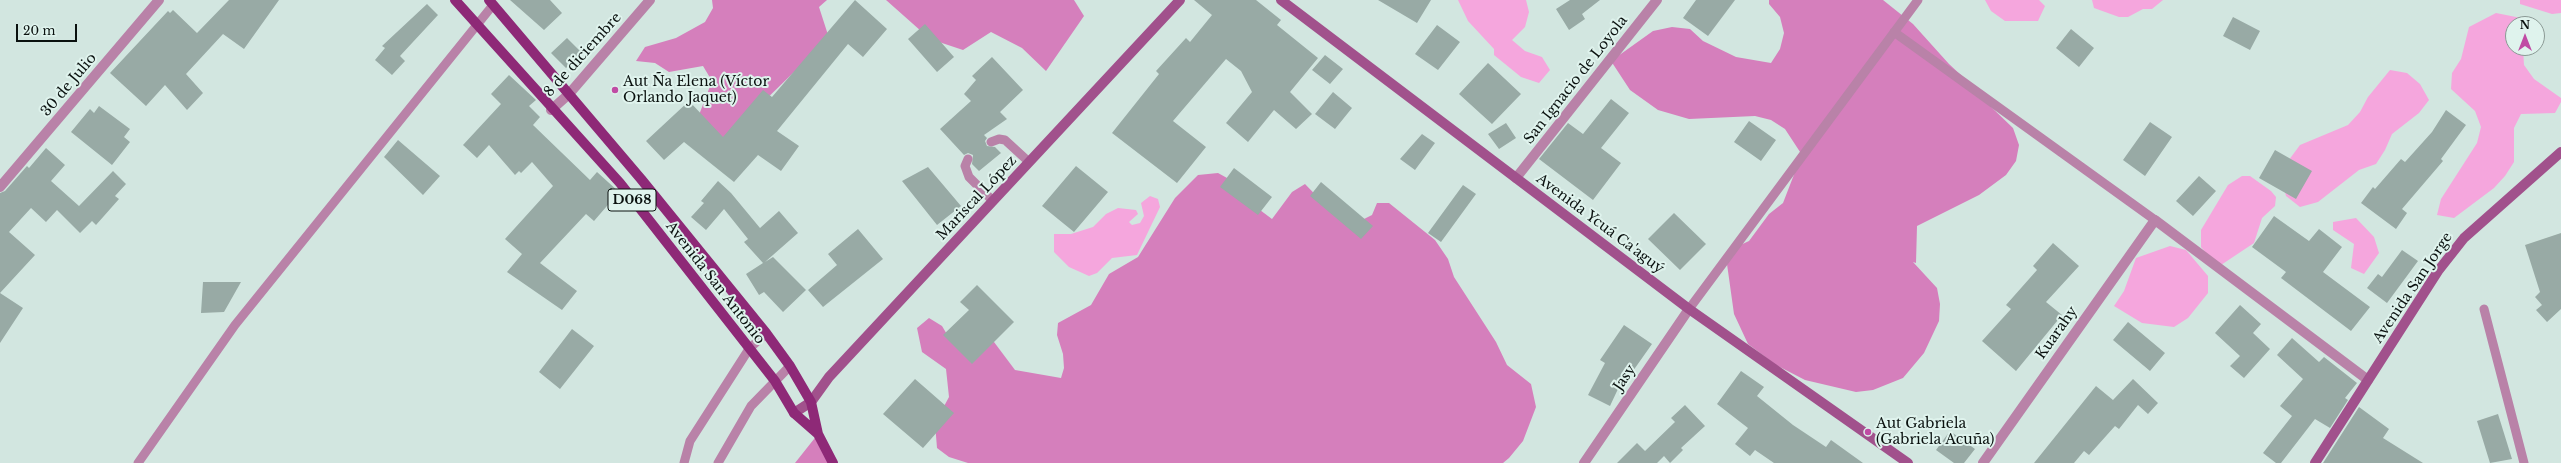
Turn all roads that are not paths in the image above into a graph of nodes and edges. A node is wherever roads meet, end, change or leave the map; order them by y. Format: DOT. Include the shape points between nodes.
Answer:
graph roads {
  1 [pos="159,0"];
  2 [pos="455,0"];
  3 [pos="650,0"];
  4 [pos="1180,0"];
  5 [pos="1281,0"];
  6 [pos="1657,0"];
  7 [pos="1918,0"];
  8 [pos="491,2"];
  9 [pos="478,26"];
  10 [pos="1894,32"];
  11 [pos="570,94"];
  12 [pos="551,110"];
  13 [pos="991,142"];
  14 [pos="2561,152"];
  15 [pos="968,159"];
  16 [pos="1029,162"];
  17 [pos="1516,178"];
  18 [pos="0,188"];
  19 [pos="993,201"];
  20 [pos="2155,220"];
  21 [pos="1689,309"];
  22 [pos="2484,309"];
  23 [pos="766,333"];
  24 [pos="749,349"];
  25 [pos="790,366"];
  26 [pos="2368,380"];
  27 [pos="775,381"];
  28 [pos="811,402"];
  29 [pos="794,413"];
  30 [pos="818,434"];
  31 [pos="684,459"];
  32 [pos="138,463"];
  33 [pos="678,463"];
  34 [pos="718,463"];
  35 [pos="833,463"];
  36 [pos="1584,463"];
  37 [pos="1908,463"];
  38 [pos="1983,463"];
  39 [pos="2315,463"];
  40 [pos="2524,463"];
  1 -- 18 [label="street, 30 de Julio"];
  2 -- 9 [label="main road, Avenida San Antonio / D068"];
  3 -- 11 [label="street, 8 de diciembre"];
  4 -- 16 [label="street, Mariscal López"];
  5 -- 17 [label="street, Avenida Ycuá Ca'aguý"];
  6 -- 17 [label="street, San Ignacio de Loyola"];
  7 -- 10 [label="lane"];
  8 -- 9 [label="lane"];
  8 -- 11 [label="main road, Avenida San Antonio / D068"];
  9 -- 12 [label="main road, Avenida San Antonio / D068"];
  9 -- 32 [label="lane" via="378,145 235,325"];
  10 -- 20 [label="lane"];
  10 -- 21 [label="lane"];
  11 -- 12 [label="street, 8 de diciembre"];
  11 -- 23 [label="main road, Avenida San Antonio / D068"];
  12 -- 24 [label="main road, Avenida San Antonio / D068" via="620,183"];
  13 -- 16 [label="lane" via="1005,140"];
  14 -- 26 [label="street, Avenida San Jorge" via="2464,238 2438,271"];
  15 -- 19 [label="lane" via="965,166 969,177"];
  16 -- 19 [label="street, Mariscal López"];
  17 -- 21 [label="street, Avenida Ycuá Ca'aguý"];
  19 -- 28 [label="street, Mariscal López" via="829,377"];
  20 -- 26 [label="street"];
  20 -- 38 [label="street, Kuarahy"];
  21 -- 36 [label="street, Jasy"];
  21 -- 37 [label="street, Avenida Ycuá Ca'aguý"];
  22 -- 40 [label="lane"];
  23 -- 24 [label="lane"];
  23 -- 25 [label="main road, Avenida San Antonio / D068"];
  24 -- 27 [label="main road, Avenida San Antonio / D068"];
  24 -- 31 [label="lane" via="690,441"];
  25 -- 27 [label="lane"];
  25 -- 28 [label="main road, Avenida San Antonio / D068"];
  26 -- 39 [label="street, Avenida San Jorge"];
  27 -- 29 [label="main road, Avenida San Antonio / D068"];
  27 -- 34 [label="lane" via="751,406"];
  28 -- 29 [label="street, Mariscal López"];
  28 -- 30 [label="main road, D068"];
  29 -- 30 [label="main road, Avenida San Antonio / D068"];
  30 -- 35 [label="main road, Avenida San Antonio / D068"];
  31 -- 33 [label="lane"];
}
